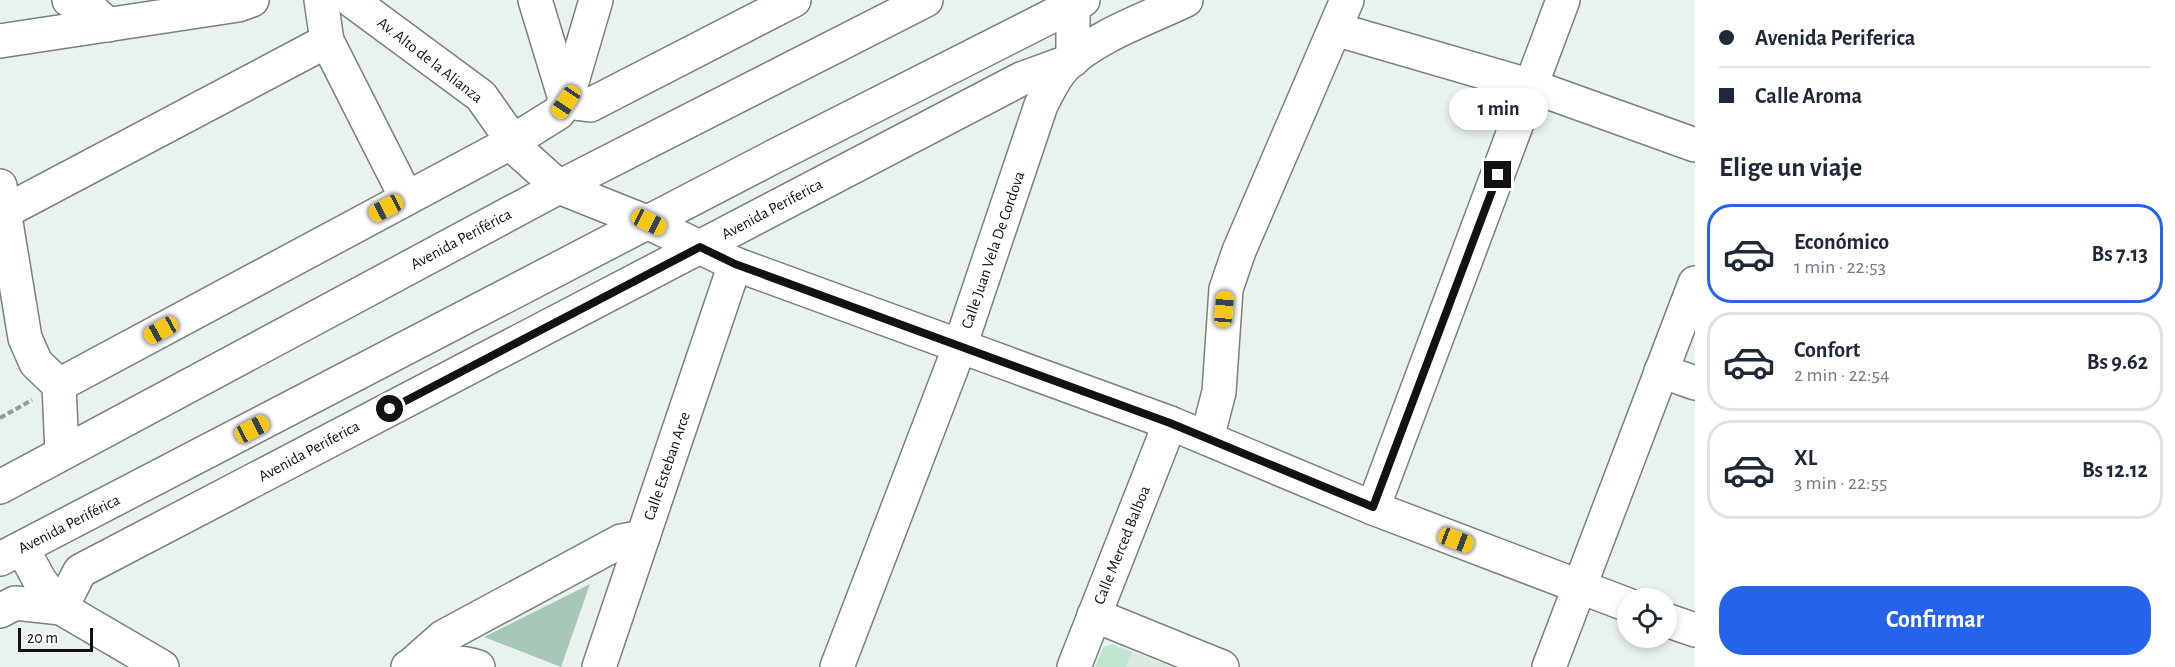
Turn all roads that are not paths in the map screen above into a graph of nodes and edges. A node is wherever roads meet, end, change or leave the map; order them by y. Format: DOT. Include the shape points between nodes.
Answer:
graph roads {
  1 [pos="69,0"];
  2 [pos="252,0"];
  3 [pos="321,0"];
  4 [pos="351,0"];
  5 [pos="535,0"];
  6 [pos="596,0"];
  7 [pos="794,0"];
  8 [pos="926,0"];
  9 [pos="1186,0"];
  10 [pos="1563,0"];
  11 [pos="1078,3"];
  12 [pos="1341,15"];
  13 [pos="108,25"];
  14 [pos="0,41"];
  15 [pos="327,41"];
  16 [pos="1073,60"];
  17 [pos="1531,86"];
  18 [pos="566,102"];
  19 [pos="510,143"];
  20 [pos="1695,145"];
  21 [pos="559,187"];
  22 [pos="406,197"];
  23 [pos="2,199"];
  24 [pos="649,222"];
  25 [pos="700,247"];
  26 [pos="735,264"];
  27 [pos="1695,283"];
  28 [pos="960,346"];
  29 [pos="1661,371"];
  30 [pos="1695,383"];
  31 [pos="59,385"];
  32 [pos="1170,423"];
  33 [pos="1207,438"];
  34 [pos="62,453"];
  35 [pos="0,488"];
  36 [pos="1373,507"];
  37 [pos="643,537"];
  38 [pos="11,554"];
  39 [pos="1581,589"];
  40 [pos="1617,602"];
  41 [pos="61,608"];
  42 [pos="0,611"];
  43 [pos="1094,615"];
  44 [pos="1677,624"];
  45 [pos="1695,630"];
  46 [pos="162,667"];
  47 [pos="409,667"];
  48 [pos="478,667"];
  49 [pos="599,667"];
  50 [pos="837,667"];
  51 [pos="1074,667"];
  52 [pos="1222,667"];
  53 [pos="1549,667"];
  1 -- 13 [label="street" via="86,5"];
  2 -- 13 [label="street"];
  3 -- 15 [label="street"];
  4 -- 19 [label="street, Av. Alto de la Alianza" via="481,96"];
  5 -- 18 [label="street"];
  6 -- 18 [label="street"];
  7 -- 18 [label="street" via="590,105"];
  8 -- 21 [label="street, Avenida Periférica"];
  9 -- 16 [label="street, Calle Juan Vela De Cordova" via="1109,37"];
  10 -- 17 [label="street"];
  11 -- 16 [label="street"];
  11 -- 24 [label="street, Avenida Periférica"];
  12 -- 17 [label="street"];
  12 -- 33 [label="street" via="1226,289 1219,392"];
  13 -- 14 [label="street"];
  15 -- 22 [label="street"];
  15 -- 23 [label="street"];
  16 -- 25 [label="street, Avenida Periferica" via="1021,79"];
  16 -- 28 [label="street, Calle Juan Vela De Cordova" via="1051,85 1041,105"];
  17 -- 20 [label="street"];
  17 -- 36 [label="street"];
  18 -- 19 [label="street" via="558,112"];
  19 -- 21 [label="street, Av. Alto de la Alianza"];
  19 -- 22 [label="street"];
  21 -- 24 [label="street, Av. Alto de la Alianza"];
  21 -- 34 [label="street, Avenida Periférica"];
  22 -- 31 [label="street"];
  23 -- 31 [label="street" via="26,338 36,363"];
  24 -- 25 [label="street, Av. Alto de la Alianza"];
  24 -- 38 [label="street, Avenida Periférica"];
  25 -- 26 [label="street, Av. Alto de la Alianza"];
  25 -- 41 [label="street, Avenida Periferica" via="80,571"];
  26 -- 28 [label="street, Av. Alto de la Alianza"];
  26 -- 37 [label="street, Calle Esteban Arce"];
  27 -- 29 [label="street"];
  28 -- 32 [label="street, Av. Alto de la Alianza"];
  28 -- 50 [label="street, Calle Juan Vela De Cordova"];
  29 -- 30 [label="street"];
  29 -- 39 [label="street"];
  31 -- 34 [label="street"];
  32 -- 33 [label="street, Av. Alto de la Alianza"];
  32 -- 43 [label="street, Calle Merced Balboa"];
  33 -- 36 [label="street, Av. Alto de la Alianza"];
  34 -- 35 [label="street, Avenida Periférica"];
  36 -- 39 [label="street, Av. Alto de la Alianza"];
  37 -- 47 [label="street" via="621,541 443,637"];
  37 -- 49 [label="street, Calle Esteban Arce"];
  38 -- 41 [label="street"];
  39 -- 40 [label="street, Av. Alto de la Alianza"];
  39 -- 53 [label="street"];
  41 -- 42 [label="street" via="15,603"];
  41 -- 46 [label="street"];
  43 -- 51 [label="street, Calle Merced Balboa"];
  43 -- 52 [label="street"];
  44 -- 45 [label="street"];
  47 -- 48 [label="street" via="441,663"];
}
